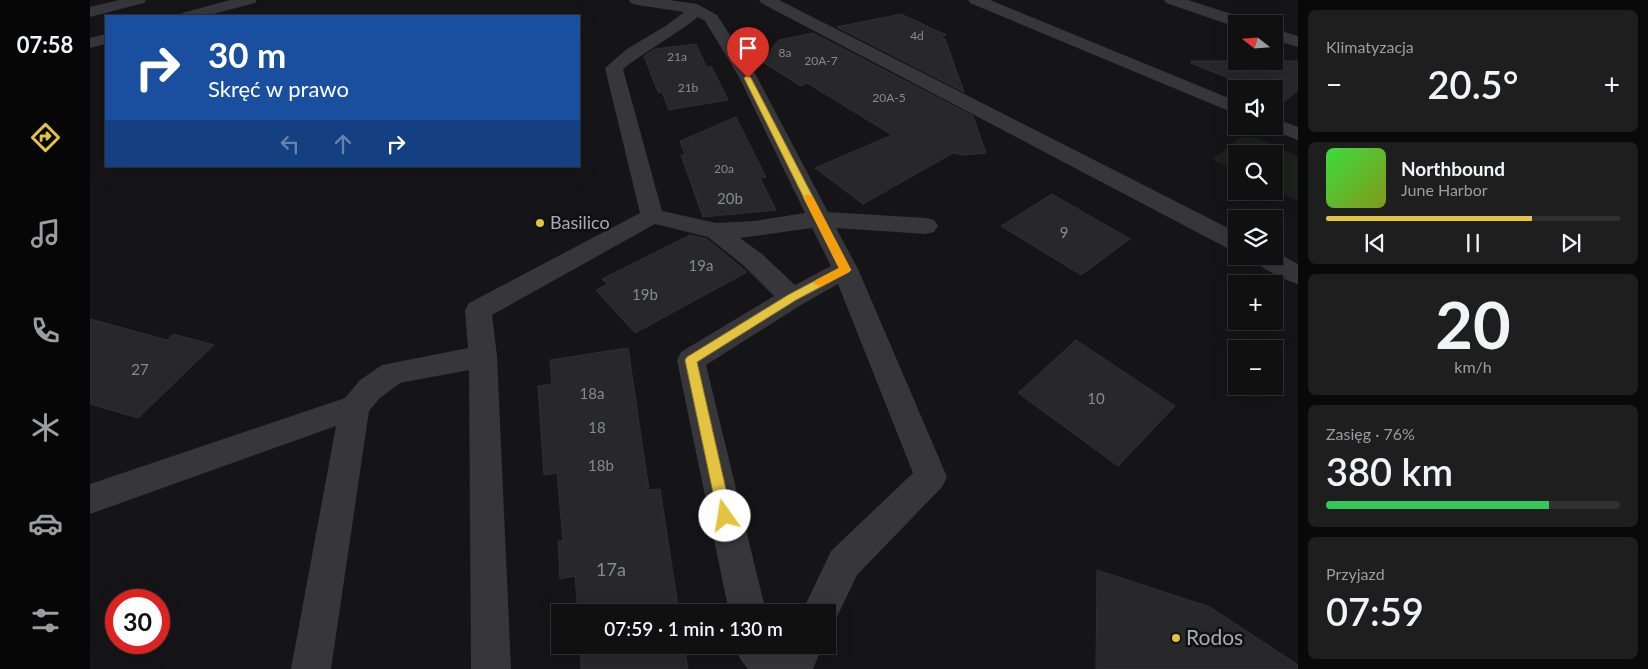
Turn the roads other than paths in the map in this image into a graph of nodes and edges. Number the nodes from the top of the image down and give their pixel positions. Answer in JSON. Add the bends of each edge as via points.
{"nodes":[{"id":1,"x":138,"y":0,"type":"edge"},
{"id":2,"x":248,"y":0,"type":"edge"},
{"id":3,"x":637,"y":0,"type":"edge"},
{"id":4,"x":768,"y":0,"type":"edge"},
{"id":5,"x":976,"y":0,"type":"edge"},
{"id":6,"x":1172,"y":0,"type":"edge"},
{"id":7,"x":697,"y":5,"type":"edge"},
{"id":8,"x":90,"y":12,"type":"edge"},
{"id":9,"x":192,"y":15,"type":"edge"},
{"id":10,"x":1228,"y":19,"type":"edge"},
{"id":11,"x":1283,"y":37,"type":"edge"},
{"id":12,"x":105,"y":38,"type":"edge"},
{"id":13,"x":1298,"y":42,"type":"edge"},
{"id":14,"x":90,"y":43,"type":"edge"},
{"id":15,"x":1228,"y":105,"type":"edge"},
{"id":16,"x":1283,"y":128,"type":"edge"},
{"id":17,"x":1298,"y":134,"type":"edge"},
{"id":18,"x":652,"y":216,"type":"junction"},
{"id":19,"x":819,"y":219,"type":"junction"},
{"id":20,"x":926,"y":226,"type":"dead end"},
{"id":21,"x":716,"y":231,"type":"junction"},
{"id":22,"x":1228,"y":238,"type":"edge"},
{"id":23,"x":1280,"y":265,"type":"edge"},
{"id":24,"x":845,"y":270,"type":"junction"},
{"id":25,"x":1298,"y":274,"type":"edge"},
{"id":26,"x":792,"y":298,"type":"junction"},
{"id":27,"x":483,"y":356,"type":"junction"},
{"id":28,"x":355,"y":407,"type":"junction"},
{"id":29,"x":90,"y":499,"type":"edge"},
{"id":30,"x":745,"y":604,"type":"edge"},
{"id":31,"x":824,"y":604,"type":"edge"},
{"id":32,"x":761,"y":654,"type":"edge"},
{"id":33,"x":800,"y":654,"type":"edge"},
{"id":34,"x":312,"y":669,"type":"edge"},
{"id":35,"x":491,"y":669,"type":"edge"},
{"id":36,"x":772,"y":669,"type":"edge"},
{"id":37,"x":792,"y":669,"type":"edge"}],
"edges":[{"from":1,"to":8,"type":"street"},
{"from":2,"to":9,"type":"street"},
{"from":3,"to":7,"type":"street"},
{"from":4,"to":22,"type":"street"},
{"from":5,"to":15,"type":"street"},
{"from":6,"to":10,"type":"street"},
{"from":7,"to":18,"type":"street","via":[[673,29],[614,68]]},
{"from":7,"to":19,"type":"street","via":[[712,18],[748,78]]},
{"from":11,"to":13,"type":"street"},
{"from":12,"to":14,"type":"street"},
{"from":16,"to":17,"type":"street"},
{"from":18,"to":21,"type":"street"},
{"from":18,"to":27,"type":"street","via":[[478,310]]},
{"from":19,"to":20,"type":"street"},
{"from":19,"to":21,"type":"street"},
{"from":19,"to":24,"type":"street"},
{"from":21,"to":26,"type":"street","via":[[753,260]]},
{"from":23,"to":25,"type":"street"},
{"from":24,"to":26,"type":"street"},
{"from":24,"to":31,"type":"street","via":[[931,477],[844,563]]},
{"from":26,"to":30,"type":"street","via":[[691,360]]},
{"from":27,"to":28,"type":"street","via":[[392,373],[370,389]]},
{"from":27,"to":35,"type":"street"},
{"from":28,"to":29,"type":"street"},
{"from":28,"to":34,"type":"street"},
{"from":32,"to":36,"type":"street"},
{"from":33,"to":37,"type":"street"}]}
